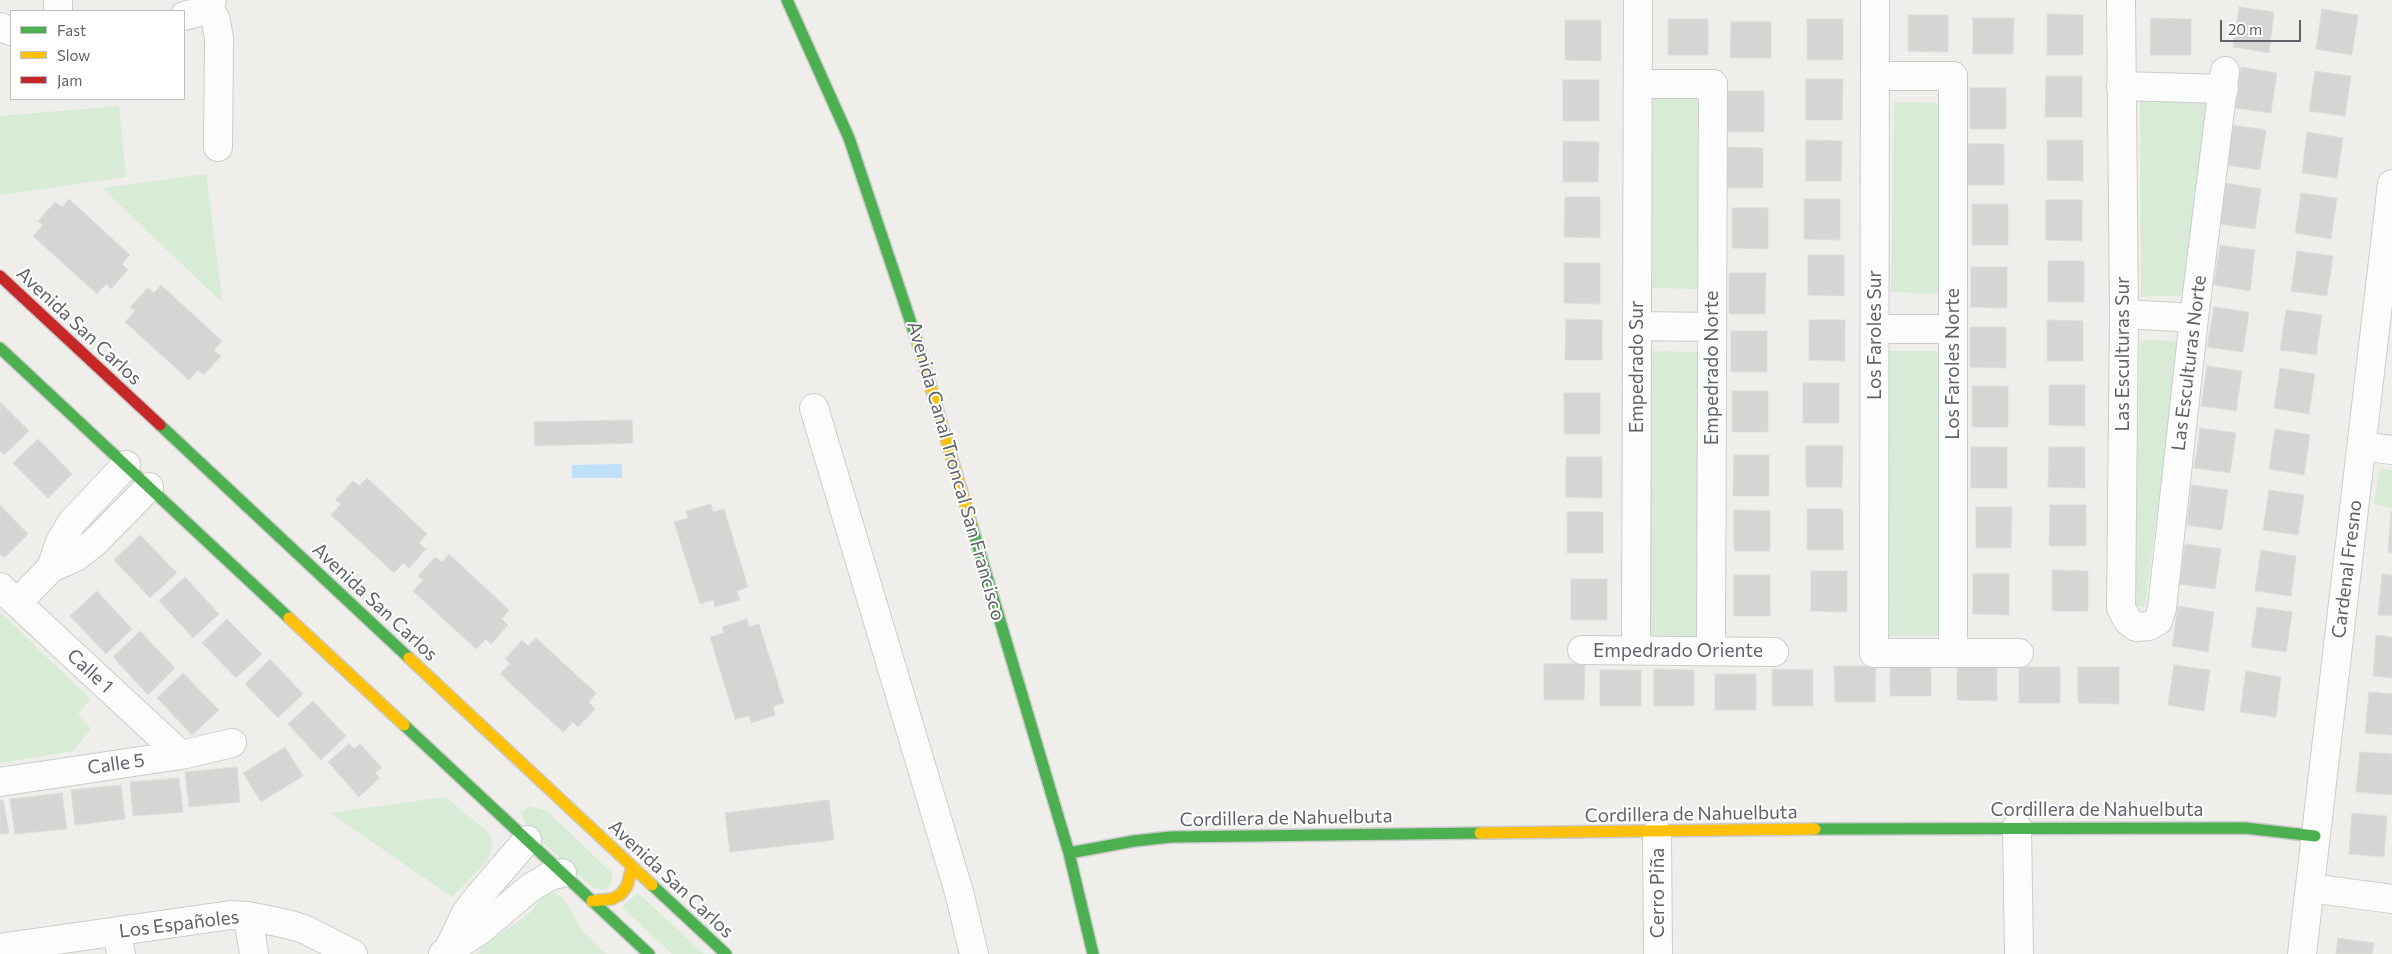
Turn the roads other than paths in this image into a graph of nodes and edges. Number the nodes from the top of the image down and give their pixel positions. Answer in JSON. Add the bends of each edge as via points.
{"nodes":[{"id":1,"x":787,"y":0,"type":"edge"},
{"id":2,"x":1638,"y":0,"type":"edge"},
{"id":3,"x":2121,"y":0,"type":"edge"},
{"id":4,"x":211,"y":3,"type":"edge"},
{"id":5,"x":1875,"y":9,"type":"edge"},
{"id":6,"x":185,"y":16,"type":"edge"},
{"id":7,"x":1874,"y":76,"type":"junction"},
{"id":8,"x":1638,"y":84,"type":"junction"},
{"id":9,"x":2121,"y":86,"type":"junction"},
{"id":10,"x":218,"y":147,"type":"dead end"},
{"id":11,"x":2392,"y":184,"type":"edge"},
{"id":12,"x":0,"y":276,"type":"edge"},
{"id":13,"x":2124,"y":314,"type":"junction"},
{"id":14,"x":2194,"y":318,"type":"junction"},
{"id":15,"x":1637,"y":326,"type":"junction"},
{"id":16,"x":1712,"y":327,"type":"junction"},
{"id":17,"x":1875,"y":329,"type":"junction"},
{"id":18,"x":1953,"y":330,"type":"junction"},
{"id":19,"x":0,"y":348,"type":"edge"},
{"id":20,"x":814,"y":408,"type":"dead end"},
{"id":21,"x":2362,"y":446,"type":"junction"},
{"id":22,"x":2392,"y":450,"type":"edge"},
{"id":23,"x":126,"y":465,"type":"junction"},
{"id":24,"x":149,"y":487,"type":"junction"},
{"id":25,"x":51,"y":568,"type":"junction"},
{"id":26,"x":8,"y":595,"type":"edge"},
{"id":27,"x":2128,"y":621,"type":"joint"},
{"id":28,"x":1582,"y":650,"type":"dead end"},
{"id":29,"x":1636,"y":651,"type":"junction"},
{"id":30,"x":1711,"y":651,"type":"junction"},
{"id":31,"x":1774,"y":652,"type":"dead end"},
{"id":32,"x":1953,"y":653,"type":"junction"},
{"id":33,"x":2019,"y":653,"type":"dead end"},
{"id":34,"x":232,"y":743,"type":"dead end"},
{"id":35,"x":181,"y":755,"type":"junction"},
{"id":36,"x":0,"y":782,"type":"edge"},
{"id":37,"x":2016,"y":827,"type":"junction"},
{"id":38,"x":1658,"y":832,"type":"junction"},
{"id":39,"x":2316,"y":836,"type":"junction"},
{"id":40,"x":527,"y":840,"type":"junction"},
{"id":41,"x":1069,"y":854,"type":"junction"},
{"id":42,"x":632,"y":867,"type":"junction"},
{"id":43,"x":562,"y":873,"type":"junction"},
{"id":44,"x":2310,"y":888,"type":"junction"},
{"id":45,"x":2392,"y":899,"type":"edge"},
{"id":46,"x":592,"y":901,"type":"junction"},
{"id":47,"x":248,"y":916,"type":"junction"},
{"id":48,"x":119,"y":942,"type":"edge"},
{"id":49,"x":0,"y":948,"type":"edge"},
{"id":50,"x":446,"y":952,"type":"edge"},
{"id":51,"x":254,"y":954,"type":"edge"},
{"id":52,"x":352,"y":954,"type":"edge"},
{"id":53,"x":649,"y":954,"type":"edge"},
{"id":54,"x":726,"y":954,"type":"edge"},
{"id":55,"x":974,"y":954,"type":"edge"},
{"id":56,"x":1093,"y":954,"type":"edge"},
{"id":57,"x":1658,"y":954,"type":"edge"},
{"id":58,"x":2019,"y":954,"type":"edge"},
{"id":59,"x":2302,"y":954,"type":"edge"}],
"edges":[{"from":1,"to":41,"type":"street","name":"Avenida Canal Troncal San Francisco","via":[[849,138],[908,306]]},
{"from":2,"to":8,"type":"street","name":"Empedrado Sur"},
{"from":3,"to":9,"type":"street","name":"Las Esculturas Sur"},
{"from":4,"to":6,"type":"street","via":[[196,15]]},
{"from":4,"to":10,"type":"street","via":[[219,39]]},
{"from":5,"to":7,"type":"street","name":"Los Faroles Sur"},
{"from":7,"to":17,"type":"street","name":"Los Faroles Sur"},
{"from":7,"to":18,"type":"street","name":"Los Faroles Norte","via":[[1954,76]]},
{"from":8,"to":15,"type":"street","name":"Empedrado Sur"},
{"from":8,"to":16,"type":"street","name":"Empedrado Norte","via":[[1713,84]]},
{"from":9,"to":13,"type":"street","name":"Las Esculturas Sur"},
{"from":9,"to":14,"type":"street","name":"Las Esculturas Norte","via":[[2224,80]]},
{"from":11,"to":21,"type":"street","name":"Cardenal Fresno"},
{"from":12,"to":42,"type":"street","name":"Avenida San Carlos"},
{"from":13,"to":14,"type":"street"},
{"from":13,"to":27,"type":"street","name":"Las Esculturas Sur","via":[[2121,608]]},
{"from":14,"to":27,"type":"street","name":"Las Esculturas Norte","via":[[2162,608],[2158,621],[2149,626],[2136,626]]},
{"from":15,"to":16,"type":"street"},
{"from":15,"to":29,"type":"street","name":"Empedrado Sur"},
{"from":16,"to":30,"type":"street","name":"Empedrado Norte"},
{"from":17,"to":18,"type":"street"},
{"from":17,"to":32,"type":"street","name":"Los Faroles Sur","via":[[1874,652]]},
{"from":18,"to":32,"type":"street","name":"Los Faroles Norte"},
{"from":19,"to":23,"type":"street"},
{"from":20,"to":55,"type":"street","via":[[959,892]]},
{"from":21,"to":22,"type":"street"},
{"from":21,"to":39,"type":"street","name":"Cardenal Fresno"},
{"from":23,"to":24,"type":"street"},
{"from":23,"to":25,"type":"street","via":[[72,522],[60,542]]},
{"from":24,"to":25,"type":"street","via":[[95,542],[76,557]]},
{"from":24,"to":40,"type":"street"},
{"from":25,"to":26,"type":"street"},
{"from":26,"to":35,"type":"street","name":"Calle 1"},
{"from":28,"to":29,"type":"street","name":"Empedrado Oriente"},
{"from":29,"to":30,"type":"street","name":"Empedrado Oriente"},
{"from":30,"to":31,"type":"street","name":"Empedrado Oriente"},
{"from":32,"to":33,"type":"street"},
{"from":34,"to":35,"type":"street","name":"Calle 5"},
{"from":35,"to":36,"type":"street","name":"Calle 5"},
{"from":37,"to":38,"type":"street","name":"Cordillera de Nahuelbuta"},
{"from":37,"to":39,"type":"street","name":"Cordillera de Nahuelbuta","via":[[2246,828]]},
{"from":37,"to":58,"type":"street"},
{"from":38,"to":41,"type":"street","name":"Cordillera de Nahuelbuta","via":[[1171,837]]},
{"from":38,"to":57,"type":"street","name":"Cerro Piña"},
{"from":39,"to":44,"type":"street","name":"Cardenal Fresno"},
{"from":40,"to":43,"type":"street"},
{"from":40,"to":50,"type":"street","via":[[475,902]]},
{"from":41,"to":56,"type":"street","name":"Avenida Canal Troncal San Francisco"},
{"from":42,"to":46,"type":"street","via":[[631,877],[621,894],[612,899]]},
{"from":42,"to":54,"type":"street","name":"Avenida San Carlos"},
{"from":43,"to":46,"type":"street"},
{"from":43,"to":50,"type":"street","via":[[530,888],[479,931]]},
{"from":44,"to":45,"type":"street"},
{"from":44,"to":59,"type":"street","name":"Cardenal Fresno"},
{"from":46,"to":53,"type":"street"},
{"from":47,"to":48,"type":"street","name":"Los Españoles","via":[[214,916]]},
{"from":47,"to":51,"type":"street"},
{"from":47,"to":52,"type":"street","name":"Los Españoles","via":[[304,929]]},
{"from":48,"to":49,"type":"street","name":"Los Españoles"}]}
